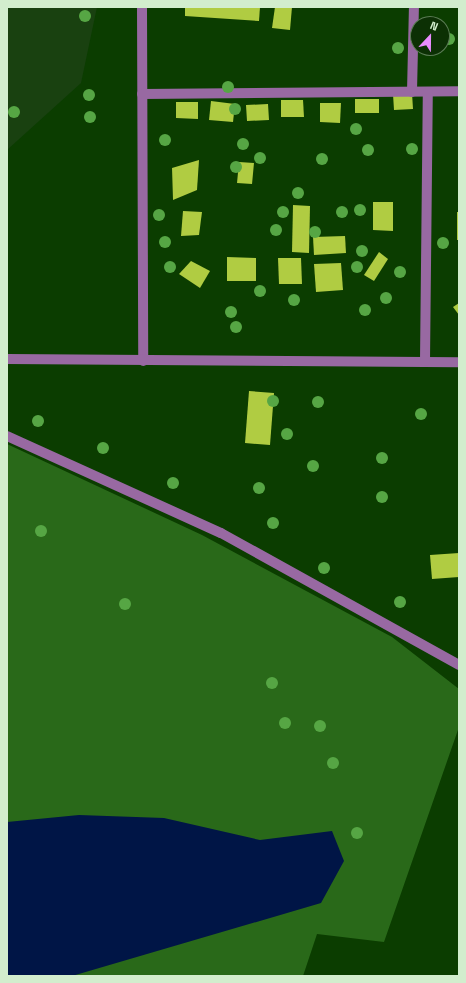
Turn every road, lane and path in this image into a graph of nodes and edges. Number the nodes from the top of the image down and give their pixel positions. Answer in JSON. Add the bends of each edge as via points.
{"nodes":[{"id":1,"x":142,"y":7,"type":"edge"},
{"id":2,"x":414,"y":7,"type":"edge"},
{"id":3,"x":459,"y":91,"type":"edge"},
{"id":4,"x":412,"y":92,"type":"junction"},
{"id":5,"x":428,"y":92,"type":"junction"},
{"id":6,"x":142,"y":94,"type":"junction"},
{"id":7,"x":7,"y":359,"type":"edge"},
{"id":8,"x":425,"y":361,"type":"junction"},
{"id":9,"x":143,"y":362,"type":"junction"},
{"id":10,"x":459,"y":362,"type":"edge"},
{"id":11,"x":7,"y":436,"type":"edge"},
{"id":12,"x":459,"y":665,"type":"edge"}],
"edges":[{"from":1,"to":6,"type":"street"},
{"from":2,"to":4,"type":"street"},
{"from":3,"to":5,"type":"street"},
{"from":4,"to":5,"type":"street"},
{"from":4,"to":6,"type":"street"},
{"from":5,"to":8,"type":"street"},
{"from":6,"to":9,"type":"street"},
{"from":7,"to":9,"type":"street"},
{"from":8,"to":9,"type":"street"},
{"from":8,"to":10,"type":"street"},
{"from":11,"to":12,"type":"street","via":[[221,532]]}]}
